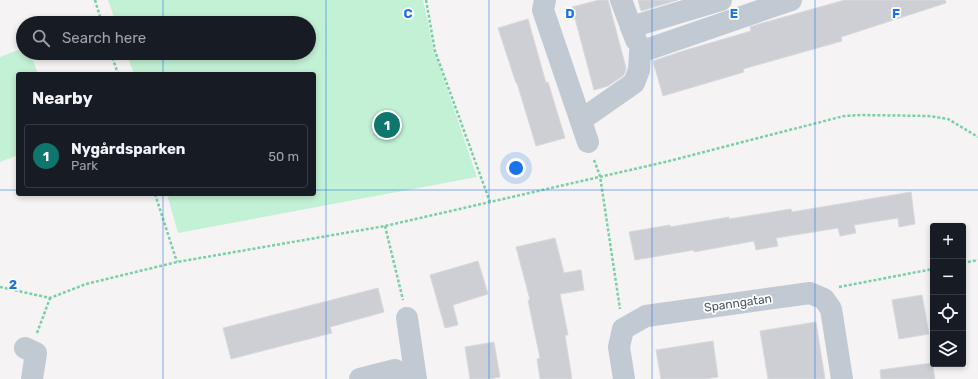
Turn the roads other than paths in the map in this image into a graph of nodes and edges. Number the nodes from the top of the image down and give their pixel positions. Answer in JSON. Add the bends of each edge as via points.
{"nodes":[{"id":1,"x":545,"y":0,"type":"edge"},
{"id":2,"x":621,"y":0,"type":"edge"},
{"id":3,"x":722,"y":0,"type":"edge"},
{"id":4,"x":791,"y":0,"type":"edge"},
{"id":5,"x":631,"y":27,"type":"junction"},
{"id":6,"x":640,"y":52,"type":"junction"},
{"id":7,"x":580,"y":120,"type":"junction"},
{"id":8,"x":588,"y":142,"type":"dead end"},
{"id":9,"x":407,"y":318,"type":"road end"},
{"id":10,"x":30,"y":350,"type":"road end"},
{"id":11,"x":32,"y":379,"type":"edge"},
{"id":12,"x":360,"y":379,"type":"edge"},
{"id":13,"x":412,"y":379,"type":"edge"},
{"id":14,"x":416,"y":379,"type":"edge"},
{"id":15,"x":624,"y":379,"type":"edge"},
{"id":16,"x":842,"y":379,"type":"edge"}],
"edges":[{"from":1,"to":7,"type":"street","via":[[543,10]]},
{"from":2,"to":5,"type":"street"},
{"from":3,"to":5,"type":"street"},
{"from":4,"to":6,"type":"street"},
{"from":5,"to":6,"type":"street"},
{"from":6,"to":7,"type":"street","via":[[640,70],[634,83]]},
{"from":7,"to":8,"type":"street"},
{"from":9,"to":14,"type":"street"},
{"from":10,"to":11,"type":"street"},
{"from":12,"to":13,"type":"street","via":[[395,370]]},
{"from":15,"to":16,"type":"street","name":"Spanngatan","via":[[619,347],[623,329],[646,316],[810,292],[824,299],[830,310]]}]}
